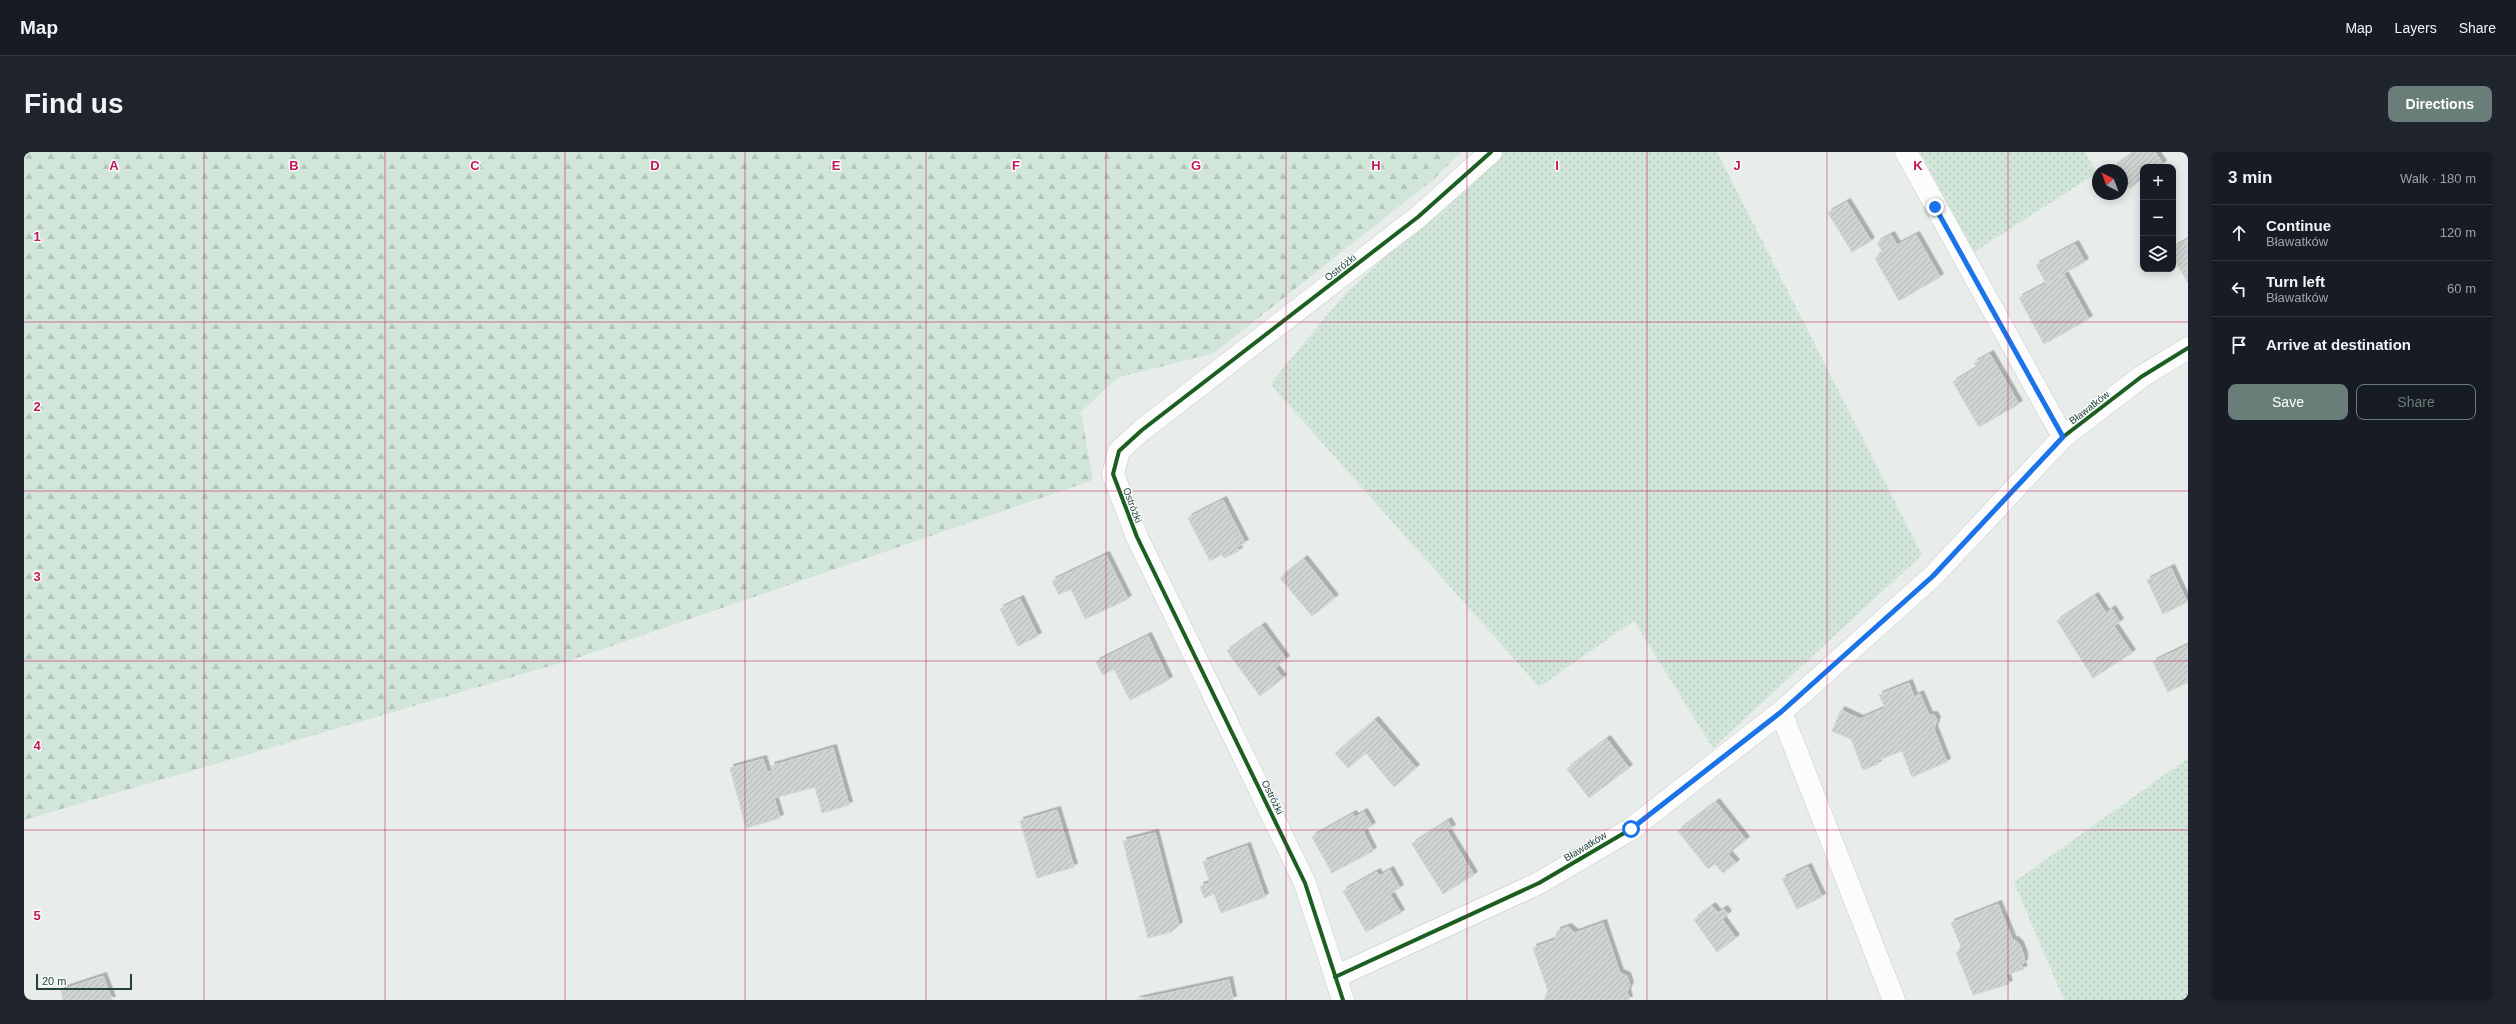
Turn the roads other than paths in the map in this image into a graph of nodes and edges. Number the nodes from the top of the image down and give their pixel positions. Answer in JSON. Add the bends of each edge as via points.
{"nodes":[{"id":1,"x":1491,"y":152,"type":"edge"},
{"id":2,"x":1906,"y":152,"type":"edge"},
{"id":3,"x":2188,"y":348,"type":"edge"},
{"id":4,"x":2063,"y":437,"type":"junction"},
{"id":5,"x":1781,"y":712,"type":"junction"},
{"id":6,"x":1335,"y":977,"type":"junction"},
{"id":7,"x":1343,"y":1000,"type":"edge"},
{"id":8,"x":1894,"y":1000,"type":"edge"}],
"edges":[{"from":1,"to":6,"type":"street","name":"Ostróżki","via":[[1418,217],[1142,430],[1119,451],[1113,474],[1138,537],[1306,883]]},
{"from":2,"to":4,"type":"street","name":"Bławatków"},
{"from":3,"to":4,"type":"street","name":"Bławatków","via":[[2141,377]]},
{"from":4,"to":5,"type":"street","name":"Bławatków","via":[[1933,576]]},
{"from":5,"to":6,"type":"street","name":"Bławatków","via":[[1631,829],[1539,883]]},
{"from":5,"to":8,"type":"street"},
{"from":6,"to":7,"type":"street","name":"Ostróżki"}]}
